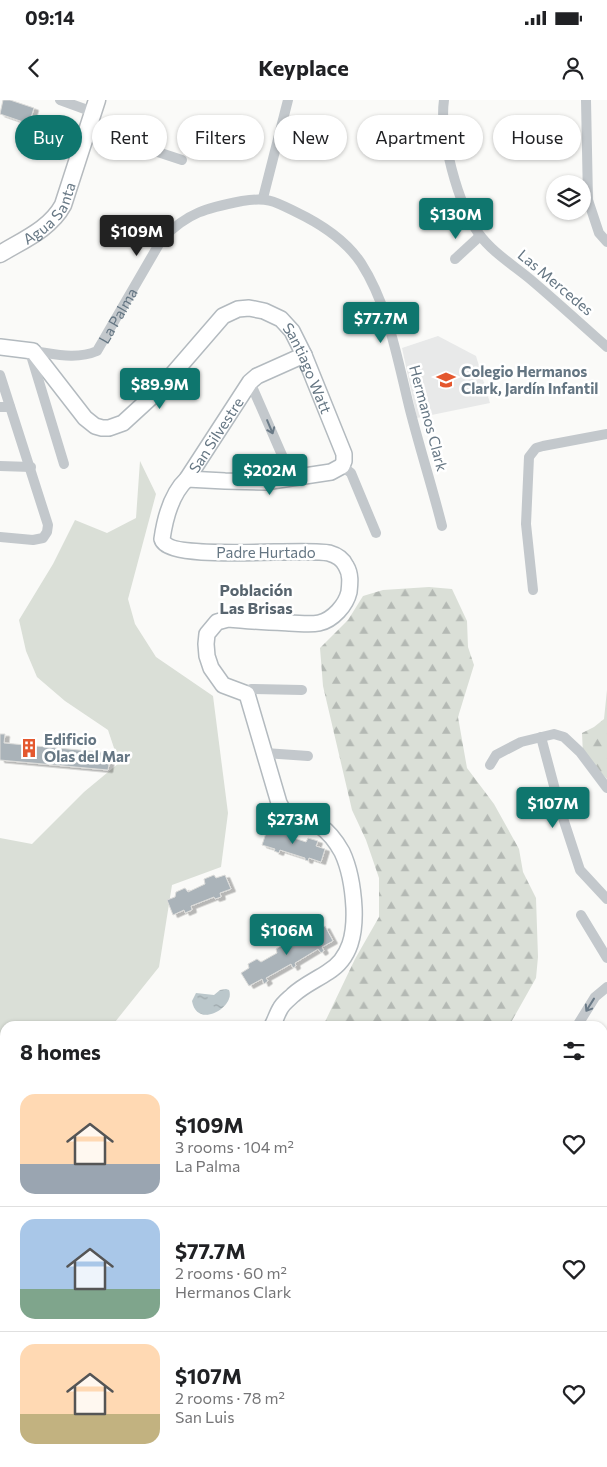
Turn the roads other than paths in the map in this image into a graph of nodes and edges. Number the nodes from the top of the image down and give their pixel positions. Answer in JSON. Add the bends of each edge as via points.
{"nodes":[{"id":1,"x":60,"y":100,"type":"edge"},
{"id":2,"x":288,"y":100,"type":"edge"},
{"id":3,"x":444,"y":100,"type":"edge"},
{"id":4,"x":586,"y":100,"type":"edge"},
{"id":5,"x":95,"y":106,"type":"edge"},
{"id":6,"x":88,"y":130,"type":"junction"},
{"id":7,"x":177,"y":158,"type":"edge"},
{"id":8,"x":263,"y":198,"type":"junction"},
{"id":9,"x":480,"y":236,"type":"junction"},
{"id":10,"x":607,"y":242,"type":"edge"},
{"id":11,"x":0,"y":254,"type":"edge"},
{"id":12,"x":455,"y":259,"type":"dead end"},
{"id":13,"x":0,"y":347,"type":"edge"},
{"id":14,"x":607,"y":347,"type":"edge"},
{"id":15,"x":32,"y":351,"type":"junction"},
{"id":16,"x":304,"y":355,"type":"junction"},
{"id":17,"x":0,"y":375,"type":"edge"},
{"id":18,"x":250,"y":382,"type":"junction"},
{"id":19,"x":5,"y":407,"type":"edge"},
{"id":20,"x":607,"y":434,"type":"edge"},
{"id":21,"x":64,"y":464,"type":"dead end"},
{"id":22,"x":0,"y":466,"type":"edge"},
{"id":23,"x":342,"y":466,"type":"junction"},
{"id":24,"x":30,"y":467,"type":"junction"},
{"id":25,"x":292,"y":478,"type":"junction"},
{"id":26,"x":187,"y":479,"type":"junction"},
{"id":27,"x":442,"y":526,"type":"dead end"},
{"id":28,"x":376,"y":533,"type":"dead end"},
{"id":29,"x":0,"y":537,"type":"edge"},
{"id":30,"x":163,"y":542,"type":"joint"},
{"id":31,"x":533,"y":590,"type":"dead end"},
{"id":32,"x":302,"y":690,"type":"dead end"},
{"id":33,"x":246,"y":694,"type":"junction"},
{"id":34,"x":541,"y":737,"type":"junction"},
{"id":35,"x":265,"y":753,"type":"junction"},
{"id":36,"x":308,"y":756,"type":"dead end"},
{"id":37,"x":490,"y":765,"type":"dead end"},
{"id":38,"x":607,"y":788,"type":"edge"},
{"id":39,"x":607,"y":899,"type":"edge"},
{"id":40,"x":581,"y":915,"type":"dead end"},
{"id":41,"x":607,"y":958,"type":"edge"},
{"id":42,"x":607,"y":987,"type":"edge"},
{"id":43,"x":274,"y":1021,"type":"edge"},
{"id":44,"x":580,"y":1021,"type":"edge"}],
"edges":[{"from":1,"to":5,"type":"street"},
{"from":2,"to":8,"type":"street"},
{"from":3,"to":9,"type":"street","name":"Las Mercedes","via":[[444,134],[452,165],[467,213]]},
{"from":4,"to":10,"type":"street","via":[[588,200],[599,234]]},
{"from":5,"to":6,"type":"main road","name":"Agua Santa"},
{"from":6,"to":7,"type":"street"},
{"from":6,"to":11,"type":"main road","name":"Agua Santa","via":[[56,217]]},
{"from":8,"to":15,"type":"street","name":"La Palma","via":[[201,210],[175,225],[162,239],[97,351],[75,357]]},
{"from":8,"to":27,"type":"street","name":"Hermanos Clark","via":[[336,235],[364,268],[390,330]]},
{"from":9,"to":12,"type":"street"},
{"from":9,"to":14,"type":"street","name":"Las Mercedes"},
{"from":13,"to":15,"type":"street","name":"La Palma"},
{"from":15,"to":16,"type":"street","name":"Santiago Watt","via":[[85,418],[102,428],[123,423],[141,408],[211,328],[223,316],[238,309],[264,311],[281,319],[292,331]]},
{"from":15,"to":21,"type":"street"},
{"from":16,"to":18,"type":"street","name":"San Silvestre"},
{"from":16,"to":23,"type":"street","name":"Santiago Watt","via":[[344,454]]},
{"from":17,"to":19,"type":"street"},
{"from":18,"to":25,"type":"street","one_way":true},
{"from":18,"to":26,"type":"street","name":"San Silvestre"},
{"from":19,"to":24,"type":"street"},
{"from":20,"to":31,"type":"street","via":[[543,446],[529,457],[526,524]]},
{"from":22,"to":24,"type":"street"},
{"from":23,"to":25,"type":"street","via":[[331,472]]},
{"from":23,"to":28,"type":"street","name":"Santiago Watt","via":[[351,473]]},
{"from":24,"to":29,"type":"street","via":[[48,525],[47,532],[43,538],[33,540]]},
{"from":25,"to":26,"type":"street","via":[[246,482]]},
{"from":26,"to":30,"type":"street","name":"San Silvestre","via":[[177,491],[167,517]]},
{"from":30,"to":33,"type":"street","name":"Padre Hurtado","via":[[177,548],[209,551],[328,552],[338,556],[347,566],[351,580],[348,599],[336,614],[321,623],[228,619],[212,627],[206,644],[211,668],[223,685]]},
{"from":32,"to":33,"type":"street","via":[[251,689]]},
{"from":33,"to":35,"type":"street"},
{"from":34,"to":37,"type":"street","via":[[521,742],[496,755]]},
{"from":34,"to":38,"type":"street","via":[[554,734],[564,737],[580,752]]},
{"from":34,"to":39,"type":"street","via":[[580,870]]},
{"from":35,"to":36,"type":"street"},
{"from":35,"to":43,"type":"street","via":[[282,810],[320,826],[342,853],[349,873],[354,915],[351,944],[343,958],[280,1007]]},
{"from":40,"to":41,"type":"street"},
{"from":42,"to":44,"type":"street","one_way":true,"via":[[595,997]]}]}
